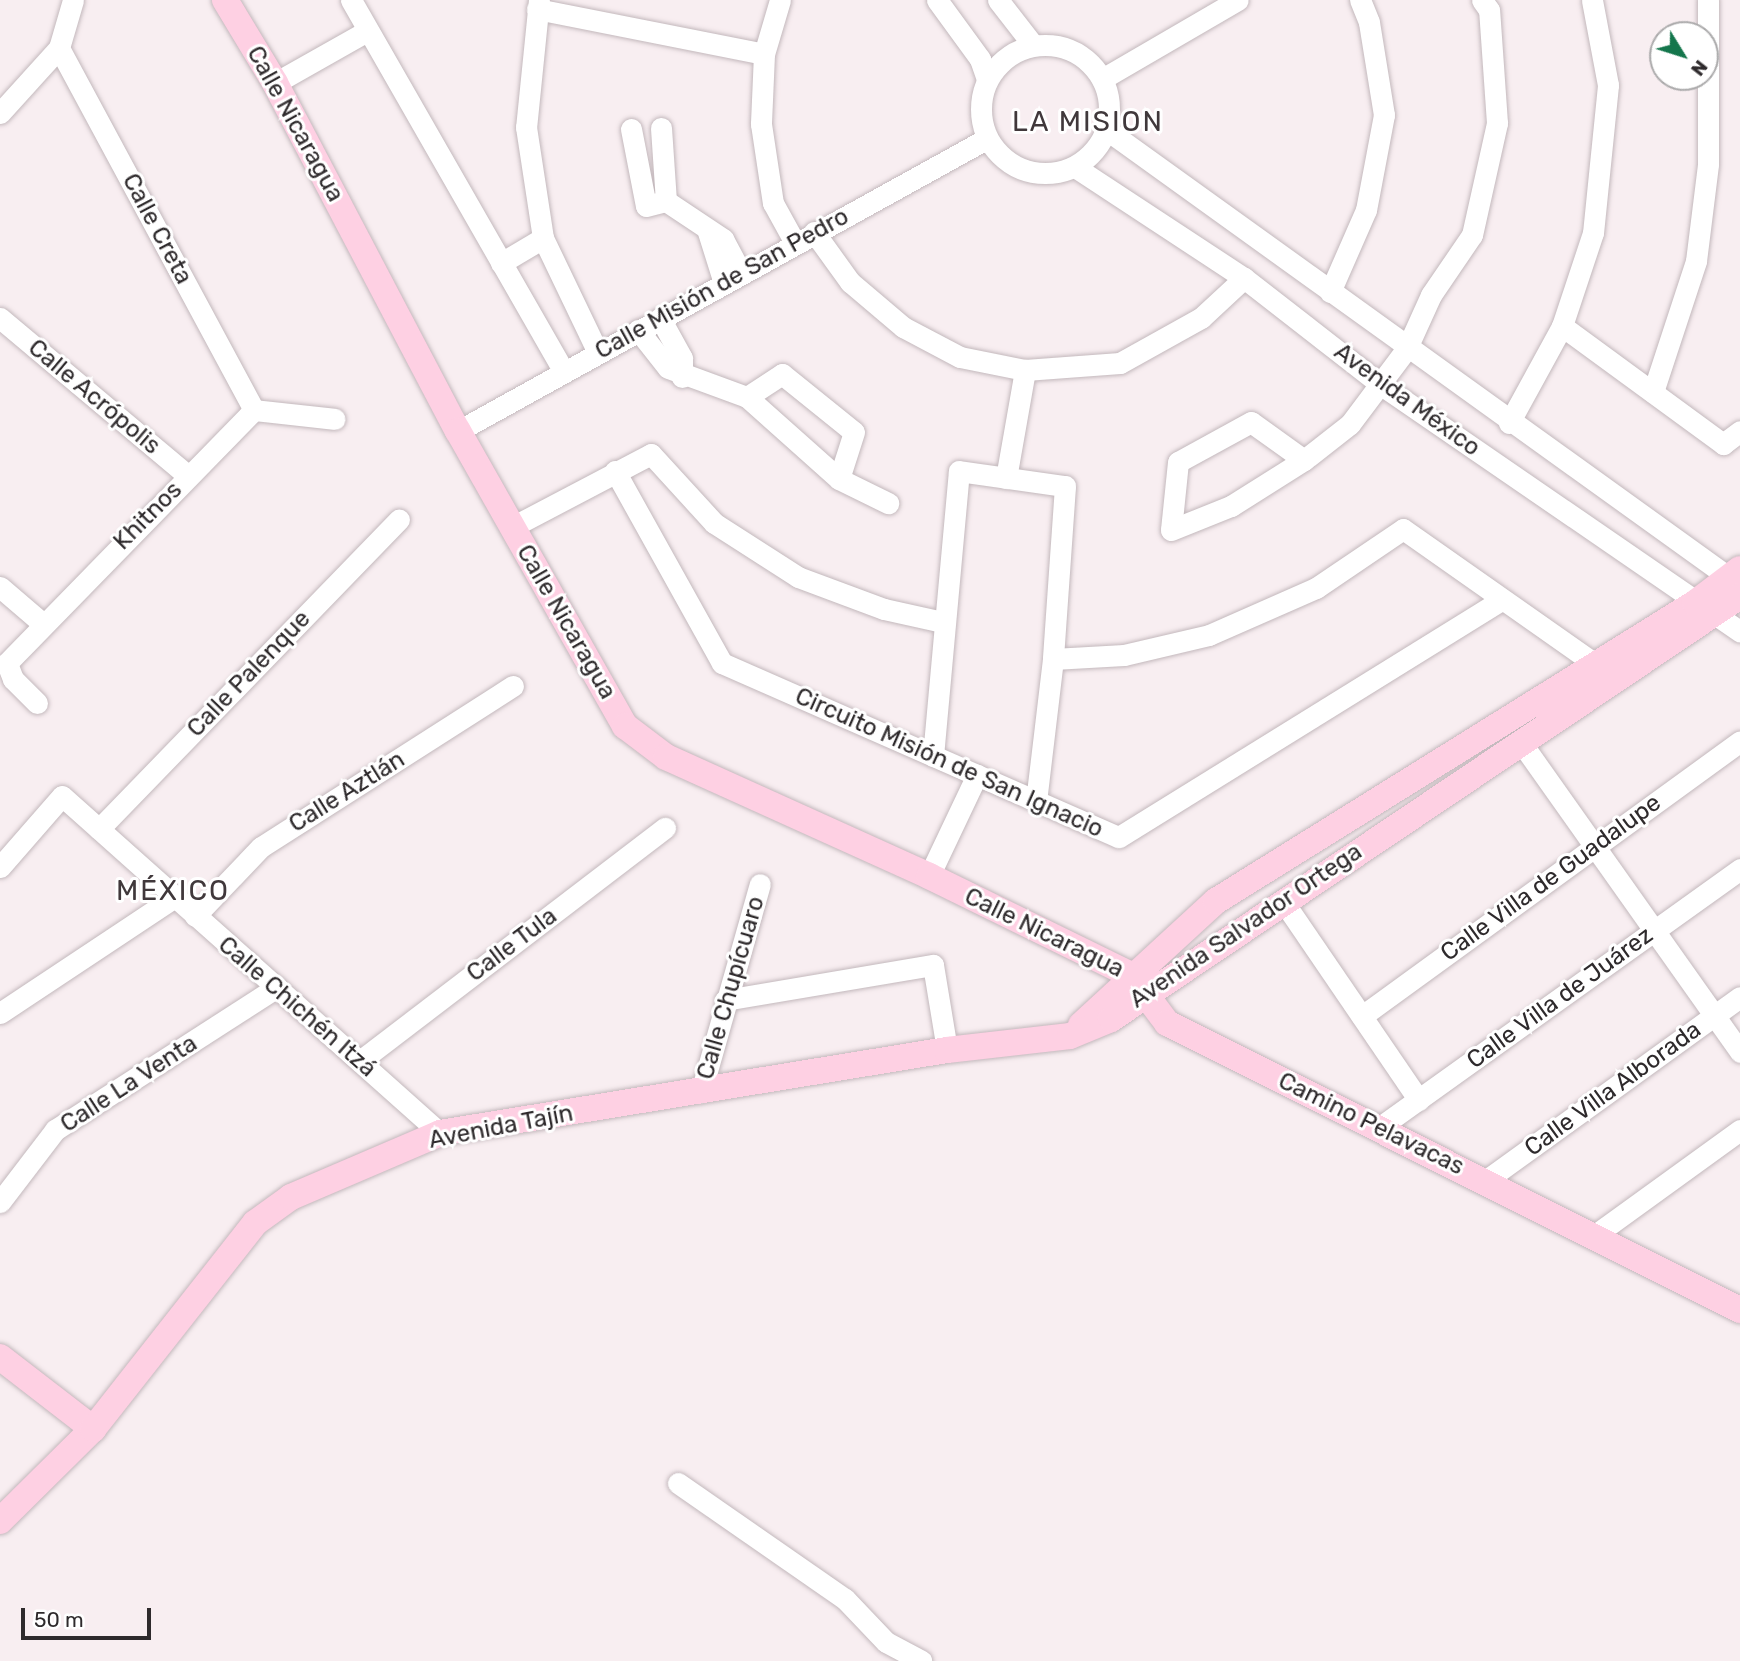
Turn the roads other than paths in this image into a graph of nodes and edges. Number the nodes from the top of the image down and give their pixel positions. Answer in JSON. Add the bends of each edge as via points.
{"nodes":[{"id":1,"x":73,"y":0,"type":"edge"},
{"id":2,"x":225,"y":0,"type":"edge"},
{"id":3,"x":239,"y":0,"type":"edge"},
{"id":4,"x":351,"y":0,"type":"edge"},
{"id":5,"x":780,"y":0,"type":"edge"},
{"id":6,"x":937,"y":0,"type":"edge"},
{"id":7,"x":998,"y":0,"type":"edge"},
{"id":8,"x":1238,"y":0,"type":"edge"},
{"id":9,"x":1360,"y":0,"type":"edge"},
{"id":10,"x":1482,"y":0,"type":"edge"},
{"id":11,"x":1592,"y":0,"type":"edge"},
{"id":12,"x":1708,"y":0,"type":"edge"},
{"id":13,"x":538,"y":5,"type":"edge"},
{"id":14,"x":367,"y":31,"type":"junction"},
{"id":15,"x":1033,"y":45,"type":"junction"},
{"id":16,"x":59,"y":48,"type":"junction"},
{"id":17,"x":764,"y":54,"type":"junction"},
{"id":18,"x":987,"y":79,"type":"junction"},
{"id":19,"x":1102,"y":79,"type":"junction"},
{"id":20,"x":279,"y":80,"type":"junction"},
{"id":21,"x":0,"y":113,"type":"edge"},
{"id":22,"x":1107,"y":130,"type":"junction"},
{"id":23,"x":986,"y":139,"type":"junction"},
{"id":24,"x":1075,"y":167,"type":"junction"},
{"id":25,"x":666,"y":201,"type":"junction"},
{"id":26,"x":814,"y":232,"type":"junction"},
{"id":27,"x":543,"y":239,"type":"junction"},
{"id":28,"x":795,"y":243,"type":"junction"},
{"id":29,"x":501,"y":263,"type":"junction"},
{"id":30,"x":733,"y":278,"type":"junction"},
{"id":31,"x":1244,"y":278,"type":"junction"},
{"id":32,"x":1330,"y":292,"type":"junction"},
{"id":33,"x":0,"y":318,"type":"edge"},
{"id":34,"x":660,"y":318,"type":"junction"},
{"id":35,"x":1562,"y":326,"type":"junction"},
{"id":36,"x":638,"y":330,"type":"junction"},
{"id":37,"x":1407,"y":348,"type":"junction"},
{"id":38,"x":598,"y":353,"type":"junction"},
{"id":39,"x":1025,"y":370,"type":"junction"},
{"id":40,"x":564,"y":372,"type":"junction"},
{"id":41,"x":682,"y":377,"type":"junction"},
{"id":42,"x":1380,"y":384,"type":"junction"},
{"id":43,"x":1653,"y":392,"type":"junction"},
{"id":44,"x":747,"y":397,"type":"junction"},
{"id":45,"x":254,"y":410,"type":"junction"},
{"id":46,"x":335,"y":419,"type":"dead end"},
{"id":47,"x":1509,"y":423,"type":"junction"},
{"id":48,"x":464,"y":428,"type":"junction"},
{"id":49,"x":1740,"y":431,"type":"edge"},
{"id":50,"x":1304,"y":460,"type":"junction"},
{"id":51,"x":615,"y":471,"type":"junction"},
{"id":52,"x":188,"y":476,"type":"junction"},
{"id":53,"x":1006,"y":478,"type":"junction"},
{"id":54,"x":839,"y":479,"type":"junction"},
{"id":55,"x":888,"y":503,"type":"dead end"},
{"id":56,"x":400,"y":519,"type":"dead end"},
{"id":57,"x":519,"y":524,"type":"junction"},
{"id":58,"x":1737,"y":582,"type":"edge"},
{"id":59,"x":0,"y":587,"type":"edge"},
{"id":60,"x":1501,"y":600,"type":"junction"},
{"id":61,"x":1705,"y":608,"type":"junction"},
{"id":62,"x":943,"y":622,"type":"junction"},
{"id":63,"x":41,"y":623,"type":"junction"},
{"id":64,"x":1740,"y":631,"type":"edge"},
{"id":65,"x":1053,"y":659,"type":"junction"},
{"id":66,"x":1595,"y":664,"type":"junction"},
{"id":67,"x":513,"y":686,"type":"dead end"},
{"id":68,"x":37,"y":703,"type":"dead end"},
{"id":69,"x":1520,"y":741,"type":"junction"},
{"id":70,"x":1740,"y":741,"type":"edge"},
{"id":71,"x":933,"y":756,"type":"junction"},
{"id":72,"x":977,"y":775,"type":"junction"},
{"id":73,"x":1036,"y":801,"type":"junction"},
{"id":74,"x":665,"y":828,"type":"dead end"},
{"id":75,"x":99,"y":829,"type":"junction"},
{"id":76,"x":1594,"y":846,"type":"junction"},
{"id":77,"x":0,"y":867,"type":"edge"},
{"id":78,"x":1740,"y":869,"type":"edge"},
{"id":79,"x":931,"y":872,"type":"junction"},
{"id":80,"x":760,"y":884,"type":"dead end"},
{"id":81,"x":173,"y":898,"type":"junction"},
{"id":82,"x":1283,"y":901,"type":"junction"},
{"id":83,"x":195,"y":916,"type":"junction"},
{"id":84,"x":1654,"y":931,"type":"junction"},
{"id":85,"x":1147,"y":985,"type":"junction"},
{"id":86,"x":277,"y":987,"type":"junction"},
{"id":87,"x":1740,"y":997,"type":"edge"},
{"id":88,"x":725,"y":1000,"type":"junction"},
{"id":89,"x":0,"y":1013,"type":"edge"},
{"id":90,"x":1362,"y":1016,"type":"junction"},
{"id":91,"x":1713,"y":1016,"type":"junction"},
{"id":92,"x":1070,"y":1036,"type":"joint"},
{"id":93,"x":947,"y":1050,"type":"junction"},
{"id":94,"x":1740,"y":1052,"type":"edge"},
{"id":95,"x":360,"y":1061,"type":"junction"},
{"id":96,"x":702,"y":1092,"type":"junction"},
{"id":97,"x":1419,"y":1100,"type":"junction"},
{"id":98,"x":1380,"y":1128,"type":"junction"},
{"id":99,"x":1740,"y":1130,"type":"edge"},
{"id":100,"x":440,"y":1133,"type":"junction"},
{"id":101,"x":1485,"y":1181,"type":"junction"},
{"id":102,"x":0,"y":1202,"type":"edge"},
{"id":103,"x":1595,"y":1235,"type":"junction"},
{"id":104,"x":1740,"y":1310,"type":"edge"},
{"id":105,"x":0,"y":1357,"type":"edge"},
{"id":106,"x":93,"y":1429,"type":"junction"},
{"id":107,"x":678,"y":1483,"type":"dead end"},
{"id":108,"x":0,"y":1521,"type":"edge"},
{"id":109,"x":922,"y":1661,"type":"edge"}],
"edges":[{"from":1,"to":16,"type":"street"},
{"from":2,"to":20,"type":"main road","name":"Calle Nicaragua"},
{"from":3,"to":20,"type":"main road","name":"Calle Nicaragua"},
{"from":4,"to":14,"type":"street"},
{"from":5,"to":17,"type":"street"},
{"from":6,"to":18,"type":"street","via":[[980,60]]},
{"from":7,"to":15,"type":"street"},
{"from":8,"to":19,"type":"street"},
{"from":9,"to":32,"type":"street","via":[[1369,22],[1384,115],[1366,210]]},
{"from":10,"to":37,"type":"street","via":[[1489,10],[1497,123],[1472,235],[1431,295]]},
{"from":11,"to":35,"type":"street","via":[[1608,85],[1593,233]]},
{"from":12,"to":43,"type":"street","via":[[1708,164],[1696,261]]},
{"from":13,"to":17,"type":"street"},
{"from":13,"to":27,"type":"street","via":[[526,127]]},
{"from":14,"to":20,"type":"street"},
{"from":14,"to":29,"type":"street"},
{"from":15,"to":18,"type":"street","via":[[1006,57]]},
{"from":15,"to":19,"type":"street","via":[[1059,46],[1082,55]]},
{"from":16,"to":21,"type":"street"},
{"from":16,"to":45,"type":"street","name":"Calle Creta"},
{"from":17,"to":28,"type":"street","via":[[761,124],[773,202]]},
{"from":18,"to":23,"type":"street","via":[[980,112]]},
{"from":19,"to":22,"type":"street","via":[[1110,105]]},
{"from":20,"to":48,"type":"main road","name":"Calle Nicaragua"},
{"from":22,"to":24,"type":"street","via":[[1095,151]]},
{"from":22,"to":32,"type":"street","name":"Avenida México"},
{"from":23,"to":24,"type":"street","via":[[1002,159],[1037,174]]},
{"from":23,"to":26,"type":"street","name":"Calle Misión de San Pedro"},
{"from":24,"to":31,"type":"street","name":"Avenida México"},
{"from":25,"to":25,"type":"street","via":[[646,206],[632,134],[661,132]]},
{"from":25,"to":30,"type":"street","via":[[723,239]]},
{"from":26,"to":28,"type":"street","name":"Calle Misión de San Pedro"},
{"from":26,"to":39,"type":"street","via":[[850,282],[903,327],[960,357]]},
{"from":27,"to":29,"type":"street"},
{"from":27,"to":38,"type":"street"},
{"from":28,"to":30,"type":"street","name":"Calle Misión de San Pedro"},
{"from":29,"to":40,"type":"street"},
{"from":30,"to":34,"type":"street","name":"Calle Misión de San Pedro"},
{"from":31,"to":39,"type":"street","via":[[1201,318],[1120,363]]},
{"from":31,"to":42,"type":"street","name":"Avenida México"},
{"from":32,"to":37,"type":"street","name":"Avenida México"},
{"from":33,"to":52,"type":"street","name":"Calle Acrópolis"},
{"from":34,"to":36,"type":"street","name":"Calle Misión de San Pedro"},
{"from":34,"to":41,"type":"street","via":[[682,358]]},
{"from":35,"to":43,"type":"street"},
{"from":35,"to":47,"type":"street"},
{"from":36,"to":38,"type":"street","name":"Calle Misión de San Pedro"},
{"from":36,"to":41,"type":"street","via":[[668,368]]},
{"from":37,"to":42,"type":"street"},
{"from":37,"to":47,"type":"street","name":"Avenida México"},
{"from":38,"to":40,"type":"street","name":"Calle Misión de San Pedro"},
{"from":39,"to":53,"type":"street"},
{"from":40,"to":48,"type":"street","name":"Calle Misión de San Pedro"},
{"from":41,"to":44,"type":"street"},
{"from":42,"to":50,"type":"street","via":[[1350,424]]},
{"from":42,"to":61,"type":"street","name":"Avenida México"},
{"from":43,"to":49,"type":"street","via":[[1723,444]]},
{"from":44,"to":54,"type":"street"},
{"from":44,"to":54,"type":"street","via":[[782,374],[854,432]]},
{"from":45,"to":46,"type":"street"},
{"from":45,"to":52,"type":"street","name":"Khitnos"},
{"from":47,"to":58,"type":"street","name":"Avenida México"},
{"from":48,"to":57,"type":"main road","name":"Calle Nicaragua"},
{"from":50,"to":50,"type":"street","via":[[1231,506],[1171,530],[1178,462],[1251,422]]},
{"from":51,"to":57,"type":"street"},
{"from":51,"to":62,"type":"street","via":[[651,454],[714,523],[798,578],[884,609]]},
{"from":51,"to":71,"type":"street","name":"Circuito Misión de San Ignacio","via":[[722,663]]},
{"from":52,"to":63,"type":"street","name":"Khitnos"},
{"from":53,"to":62,"type":"street","via":[[960,471]]},
{"from":53,"to":65,"type":"street","via":[[1065,486]]},
{"from":54,"to":55,"type":"street"},
{"from":56,"to":75,"type":"street","name":"Calle Palenque"},
{"from":57,"to":79,"type":"main road","name":"Calle Nicaragua","via":[[625,726],[666,757]]},
{"from":58,"to":61,"type":"main road","name":"Avenida Salvador Ortega"},
{"from":59,"to":63,"type":"street"},
{"from":60,"to":65,"type":"street","via":[[1403,529],[1316,588],[1209,635],[1124,655]]},
{"from":60,"to":66,"type":"street"},
{"from":60,"to":73,"type":"street","name":"Circuito Misión de San Ignacio","via":[[1119,837]]},
{"from":61,"to":64,"type":"street","name":"Avenida México"},
{"from":61,"to":66,"type":"main road","name":"Avenida Salvador Ortega"},
{"from":61,"to":69,"type":"main road","name":"Avenida Salvador Ortega"},
{"from":62,"to":71,"type":"street"},
{"from":63,"to":68,"type":"street","name":"Khitnos","via":[[7,663],[13,679]]},
{"from":65,"to":73,"type":"street"},
{"from":66,"to":85,"type":"main road","name":"Avenida Salvador Ortega","via":[[1216,901]]},
{"from":67,"to":83,"type":"street","name":"Calle Aztlán","via":[[261,847]]},
{"from":69,"to":76,"type":"street"},
{"from":69,"to":82,"type":"main road","name":"Avenida Salvador Ortega"},
{"from":70,"to":76,"type":"street","name":"Calle Villa de Guadalupe"},
{"from":71,"to":72,"type":"street","name":"Circuito Misión de San Ignacio"},
{"from":72,"to":73,"type":"street","name":"Circuito Misión de San Ignacio"},
{"from":72,"to":79,"type":"street"},
{"from":74,"to":95,"type":"street","name":"Calle Tula"},
{"from":75,"to":77,"type":"street","name":"Calle Chichén Itzá","via":[[62,796]]},
{"from":75,"to":81,"type":"street","name":"Calle Chichén Itzá"},
{"from":76,"to":84,"type":"street"},
{"from":76,"to":90,"type":"street","name":"Calle Villa de Guadalupe"},
{"from":78,"to":84,"type":"street","name":"Calle Villa de Juárez"},
{"from":79,"to":85,"type":"main road","name":"Calle Nicaragua"},
{"from":80,"to":88,"type":"street","name":"Calle Chupícuaro"},
{"from":81,"to":83,"type":"street","name":"Calle Chichén Itzá"},
{"from":81,"to":89,"type":"street"},
{"from":82,"to":85,"type":"main road","name":"Avenida Salvador Ortega"},
{"from":82,"to":90,"type":"street"},
{"from":83,"to":86,"type":"street","name":"Calle Chichén Itzá"},
{"from":84,"to":91,"type":"street"},
{"from":84,"to":97,"type":"street","name":"Calle Villa de Juárez"},
{"from":85,"to":92,"type":"main road","name":"Avenida Salvador Ortega","via":[[1111,1018]]},
{"from":85,"to":98,"type":"main road","name":"Camino Pelavacas","via":[[1167,1023]]},
{"from":86,"to":95,"type":"street","name":"Calle Chichén Itzá"},
{"from":86,"to":102,"type":"street","name":"Calle La Venta","via":[[55,1130]]},
{"from":87,"to":91,"type":"street","name":"Calle Villa Alborada"},
{"from":88,"to":93,"type":"street","via":[[933,965]]},
{"from":88,"to":96,"type":"street","name":"Calle Chupícuaro"},
{"from":90,"to":97,"type":"street"},
{"from":91,"to":94,"type":"street"},
{"from":91,"to":101,"type":"street","name":"Calle Villa Alborada"},
{"from":92,"to":93,"type":"main road","name":"Avenida Tajín"},
{"from":93,"to":96,"type":"main road","name":"Avenida Tajín"},
{"from":95,"to":100,"type":"street","name":"Calle Chichén Itzá"},
{"from":96,"to":100,"type":"main road","name":"Avenida Tajín"},
{"from":97,"to":98,"type":"street","name":"Calle Villa de Juárez"},
{"from":98,"to":101,"type":"main road","name":"Camino Pelavacas"},
{"from":99,"to":103,"type":"street"},
{"from":100,"to":106,"type":"main road","name":"Avenida Tajín","via":[[290,1197],[255,1223]]},
{"from":101,"to":103,"type":"main road","name":"Camino Pelavacas"},
{"from":103,"to":104,"type":"main road","name":"Camino Pelavacas"},
{"from":105,"to":106,"type":"main road"},
{"from":106,"to":108,"type":"main road","name":"Avenida Tajín"},
{"from":107,"to":109,"type":"street","via":[[845,1599],[886,1642]]}]}
